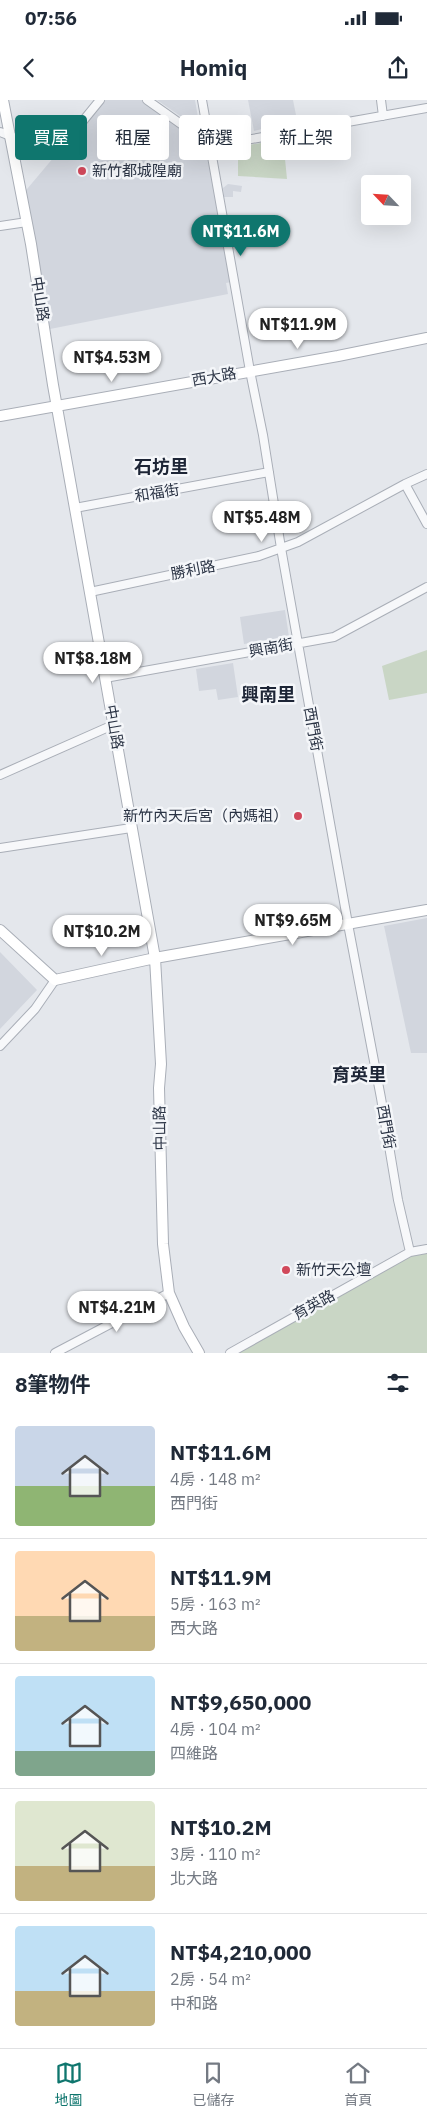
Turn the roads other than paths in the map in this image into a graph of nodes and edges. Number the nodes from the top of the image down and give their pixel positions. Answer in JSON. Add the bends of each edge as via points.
{"nodes":[{"id":1,"x":3,"y":100,"type":"edge"},
{"id":2,"x":100,"y":100,"type":"edge"},
{"id":3,"x":147,"y":100,"type":"edge"},
{"id":4,"x":202,"y":100,"type":"edge"},
{"id":5,"x":381,"y":100,"type":"edge"},
{"id":6,"x":427,"y":108,"type":"edge"},
{"id":7,"x":205,"y":115,"type":"edge"},
{"id":8,"x":383,"y":116,"type":"junction"},
{"id":9,"x":179,"y":123,"type":"edge"},
{"id":10,"x":0,"y":132,"type":"edge"},
{"id":11,"x":10,"y":136,"type":"junction"},
{"id":12,"x":251,"y":139,"type":"edge"},
{"id":13,"x":214,"y":160,"type":"edge"},
{"id":14,"x":27,"y":222,"type":"junction"},
{"id":15,"x":0,"y":226,"type":"edge"},
{"id":16,"x":427,"y":338,"type":"edge"},
{"id":17,"x":250,"y":371,"type":"junction"},
{"id":18,"x":57,"y":406,"type":"junction"},
{"id":19,"x":0,"y":416,"type":"edge"},
{"id":20,"x":269,"y":472,"type":"junction"},
{"id":21,"x":427,"y":474,"type":"edge"},
{"id":22,"x":405,"y":484,"type":"junction"},
{"id":23,"x":75,"y":508,"type":"junction"},
{"id":24,"x":427,"y":524,"type":"edge"},
{"id":25,"x":281,"y":548,"type":"junction"},
{"id":26,"x":427,"y":587,"type":"edge"},
{"id":27,"x":90,"y":592,"type":"junction"},
{"id":28,"x":298,"y":643,"type":"junction"},
{"id":29,"x":105,"y":678,"type":"junction"},
{"id":30,"x":113,"y":725,"type":"junction"},
{"id":31,"x":0,"y":775,"type":"edge"},
{"id":32,"x":132,"y":828,"type":"junction"},
{"id":33,"x":0,"y":848,"type":"edge"},
{"id":34,"x":427,"y":910,"type":"edge"},
{"id":35,"x":348,"y":924,"type":"junction"},
{"id":36,"x":0,"y":930,"type":"edge"},
{"id":37,"x":155,"y":958,"type":"junction"},
{"id":38,"x":56,"y":980,"type":"junction"},
{"id":39,"x":0,"y":1046,"type":"edge"},
{"id":40,"x":427,"y":1249,"type":"edge"},
{"id":41,"x":410,"y":1252,"type":"junction"},
{"id":42,"x":169,"y":1293,"type":"junction"},
{"id":43,"x":55,"y":1353,"type":"edge"},
{"id":44,"x":199,"y":1353,"type":"edge"},
{"id":45,"x":230,"y":1353,"type":"edge"}],
"edges":[{"from":1,"to":11,"type":"street","name":"中山路"},
{"from":2,"to":11,"type":"street","via":[[56,154]]},
{"from":3,"to":9,"type":"street"},
{"from":4,"to":7,"type":"street","name":"西門街"},
{"from":5,"to":8,"type":"street"},
{"from":6,"to":8,"type":"street"},
{"from":8,"to":12,"type":"street"},
{"from":10,"to":11,"type":"street"},
{"from":11,"to":14,"type":"street","name":"中山路"},
{"from":13,"to":17,"type":"street","name":"西門街"},
{"from":14,"to":15,"type":"street"},
{"from":14,"to":18,"type":"street","name":"中山路"},
{"from":16,"to":17,"type":"street","name":"西大路"},
{"from":17,"to":18,"type":"street","name":"西大路"},
{"from":17,"to":20,"type":"street","name":"西門街"},
{"from":18,"to":19,"type":"street","name":"西大路"},
{"from":18,"to":23,"type":"street","name":"中山路"},
{"from":20,"to":23,"type":"street","name":"和福街"},
{"from":20,"to":25,"type":"street","name":"西門街"},
{"from":21,"to":22,"type":"street","name":"勝利路"},
{"from":22,"to":24,"type":"street"},
{"from":22,"to":25,"type":"street","name":"勝利路"},
{"from":23,"to":27,"type":"street","name":"中山路"},
{"from":25,"to":27,"type":"street","name":"勝利路","via":[[259,556]]},
{"from":25,"to":28,"type":"street","name":"西門街"},
{"from":26,"to":28,"type":"street","name":"興南街","via":[[334,637]]},
{"from":27,"to":29,"type":"street","name":"中山路"},
{"from":28,"to":29,"type":"street","name":"興南街"},
{"from":28,"to":35,"type":"street","name":"西門街"},
{"from":29,"to":30,"type":"street","name":"中山路"},
{"from":30,"to":31,"type":"street"},
{"from":30,"to":32,"type":"street","name":"中山路"},
{"from":32,"to":33,"type":"street"},
{"from":32,"to":37,"type":"street","name":"中山路"},
{"from":34,"to":35,"type":"street"},
{"from":35,"to":37,"type":"street"},
{"from":35,"to":41,"type":"street","name":"西門街"},
{"from":36,"to":38,"type":"street"},
{"from":37,"to":38,"type":"street"},
{"from":37,"to":42,"type":"street","name":"中山路","via":[[161,1064],[163,1244]]},
{"from":38,"to":39,"type":"street","via":[[35,1010]]},
{"from":40,"to":41,"type":"street","name":"育英路"},
{"from":41,"to":45,"type":"street","name":"育英路"},
{"from":42,"to":43,"type":"street"},
{"from":42,"to":44,"type":"street","name":"中山路"}]}
